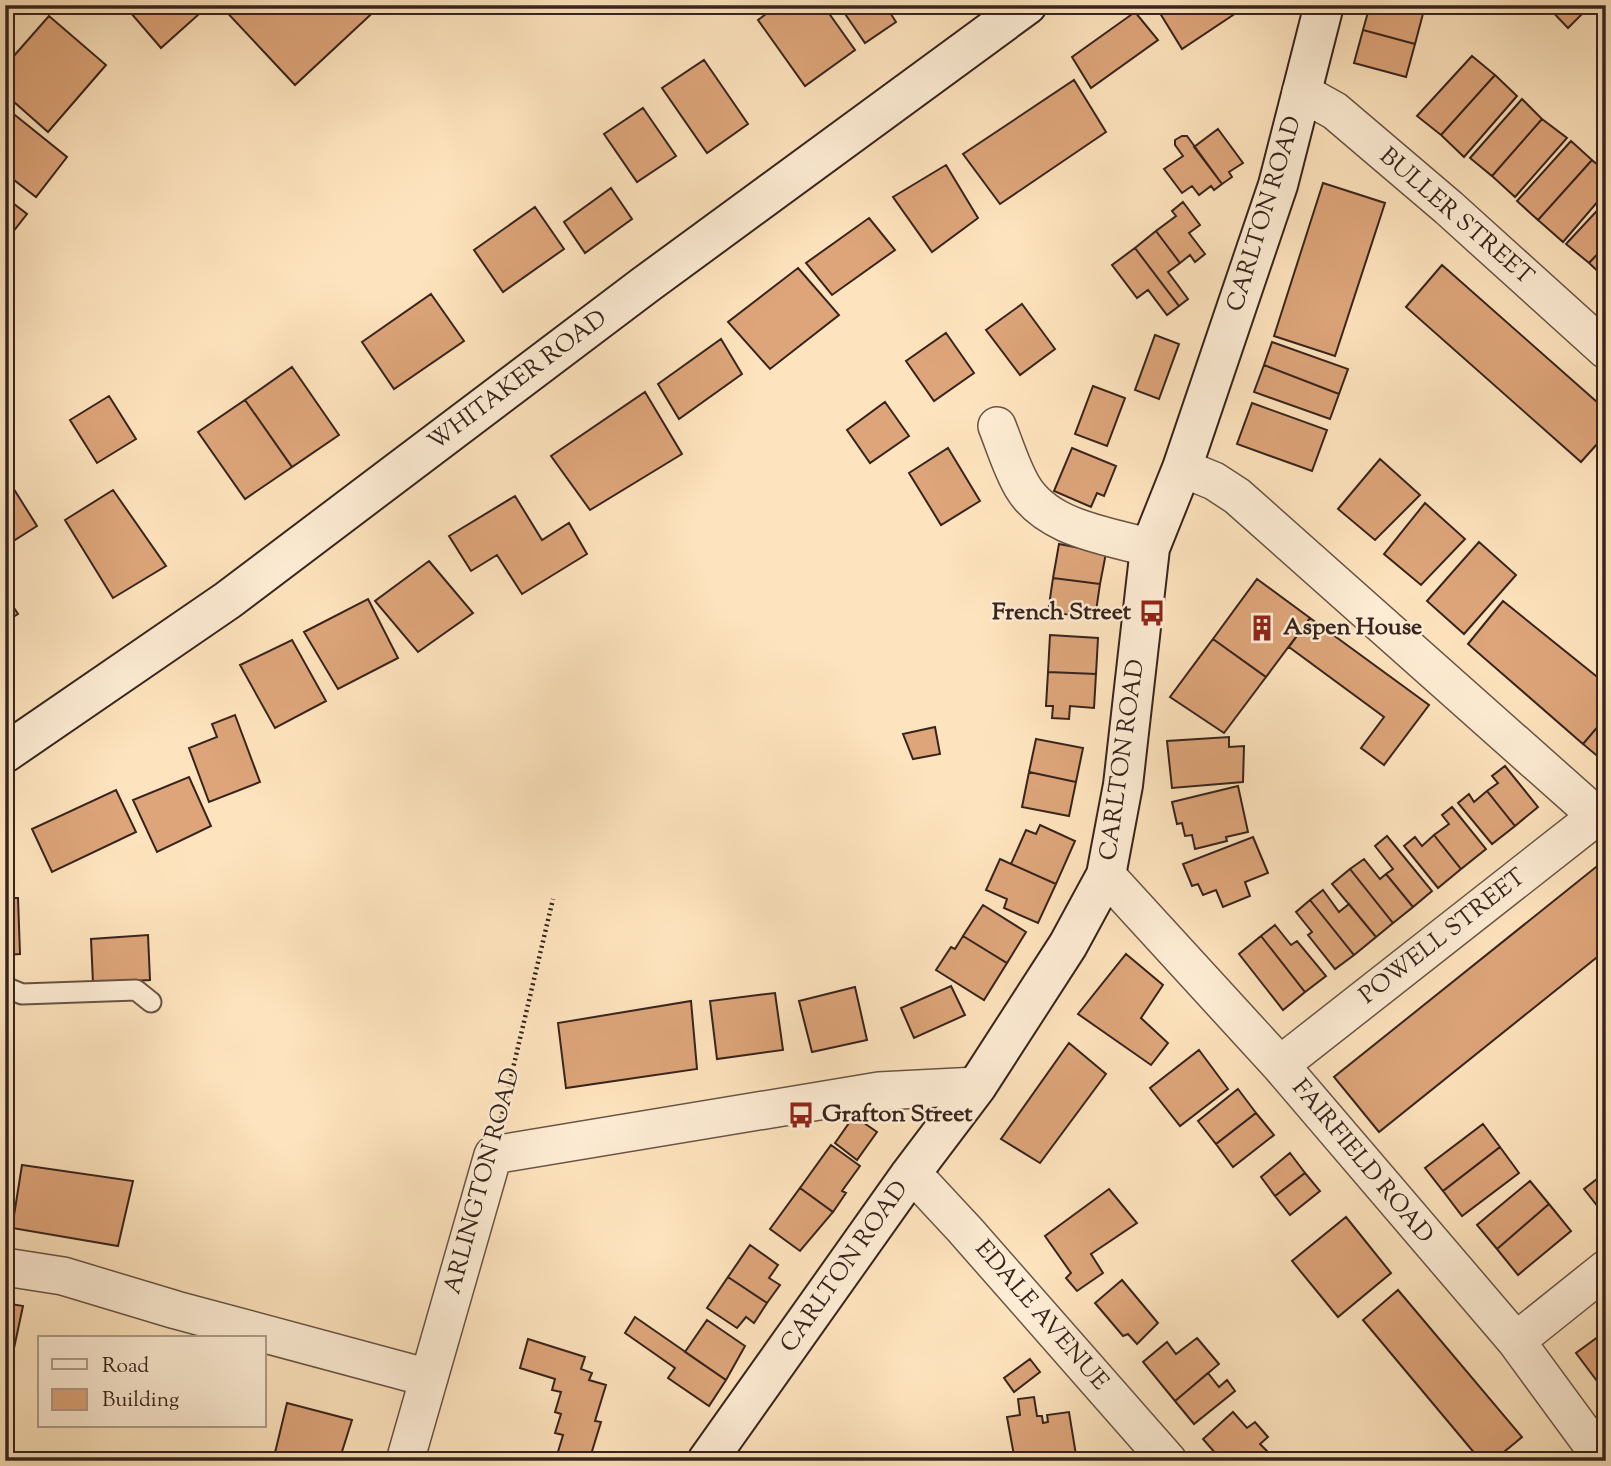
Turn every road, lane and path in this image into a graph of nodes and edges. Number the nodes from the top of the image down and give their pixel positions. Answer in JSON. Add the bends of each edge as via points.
{"nodes":[{"id":1,"x":1027,"y":5,"type":"edge"},
{"id":2,"x":1324,"y":5,"type":"edge"},
{"id":3,"x":1301,"y":92,"type":"junction"},
{"id":4,"x":1606,"y":351,"type":"edge"},
{"id":5,"x":997,"y":426,"type":"dead end"},
{"id":6,"x":1182,"y":468,"type":"junction"},
{"id":7,"x":1150,"y":548,"type":"junction"},
{"id":8,"x":5,"y":753,"type":"edge"},
{"id":9,"x":1601,"y":813,"type":"edge"},
{"id":10,"x":1106,"y":875,"type":"junction"},
{"id":11,"x":553,"y":899,"type":"dead end"},
{"id":12,"x":5,"y":986,"type":"edge"},
{"id":13,"x":151,"y":1002,"type":"dead end"},
{"id":14,"x":1280,"y":1065,"type":"junction"},
{"id":15,"x":977,"y":1086,"type":"junction"},
{"id":16,"x":493,"y":1155,"type":"junction"},
{"id":17,"x":909,"y":1176,"type":"junction"},
{"id":18,"x":5,"y":1267,"type":"edge"},
{"id":19,"x":1606,"y":1269,"type":"edge"},
{"id":20,"x":1516,"y":1341,"type":"junction"},
{"id":21,"x":429,"y":1378,"type":"junction"},
{"id":22,"x":405,"y":1461,"type":"edge"},
{"id":23,"x":707,"y":1461,"type":"edge"},
{"id":24,"x":1168,"y":1461,"type":"edge"},
{"id":25,"x":1605,"y":1461,"type":"edge"}],
"edges":[{"from":1,"to":8,"type":"street","name":"WHITAKER ROAD","via":[[645,285],[228,600]]},
{"from":2,"to":3,"type":"street","name":"CARLTON ROAD"},
{"from":3,"to":4,"type":"street","name":"BULLER STREET","via":[[1335,111]]},
{"from":3,"to":6,"type":"street","name":"CARLTON ROAD","via":[[1278,185]]},
{"from":5,"to":7,"type":"street","via":[[1014,472],[1039,507],[1059,521]]},
{"from":6,"to":7,"type":"street","name":"CARLTON ROAD"},
{"from":6,"to":9,"type":"street","via":[[1237,496]]},
{"from":7,"to":10,"type":"street","name":"CARLTON ROAD","via":[[1123,785]]},
{"from":9,"to":14,"type":"street","name":"POWELL STREET"},
{"from":10,"to":14,"type":"street","name":"FAIRFIELD ROAD"},
{"from":10,"to":15,"type":"street","name":"CARLTON ROAD","via":[[1068,946]]},
{"from":11,"to":16,"type":"path","name":"ARLINGTON ROAD"},
{"from":12,"to":13,"type":"lane","via":[[22,994],[136,990]]},
{"from":14,"to":20,"type":"street","name":"FAIRFIELD ROAD"},
{"from":15,"to":16,"type":"street","via":[[879,1091]]},
{"from":15,"to":17,"type":"street","name":"CARLTON ROAD"},
{"from":16,"to":21,"type":"street","name":"ARLINGTON ROAD"},
{"from":17,"to":23,"type":"street","name":"CARLTON ROAD"},
{"from":17,"to":24,"type":"street","name":"EDALE AVENUE","via":[[965,1230]]},
{"from":18,"to":21,"type":"street","via":[[63,1276]]},
{"from":19,"to":20,"type":"street"},
{"from":20,"to":25,"type":"street","name":"FAIRFIELD ROAD"},
{"from":21,"to":22,"type":"street","name":"ARLINGTON ROAD"}]}
